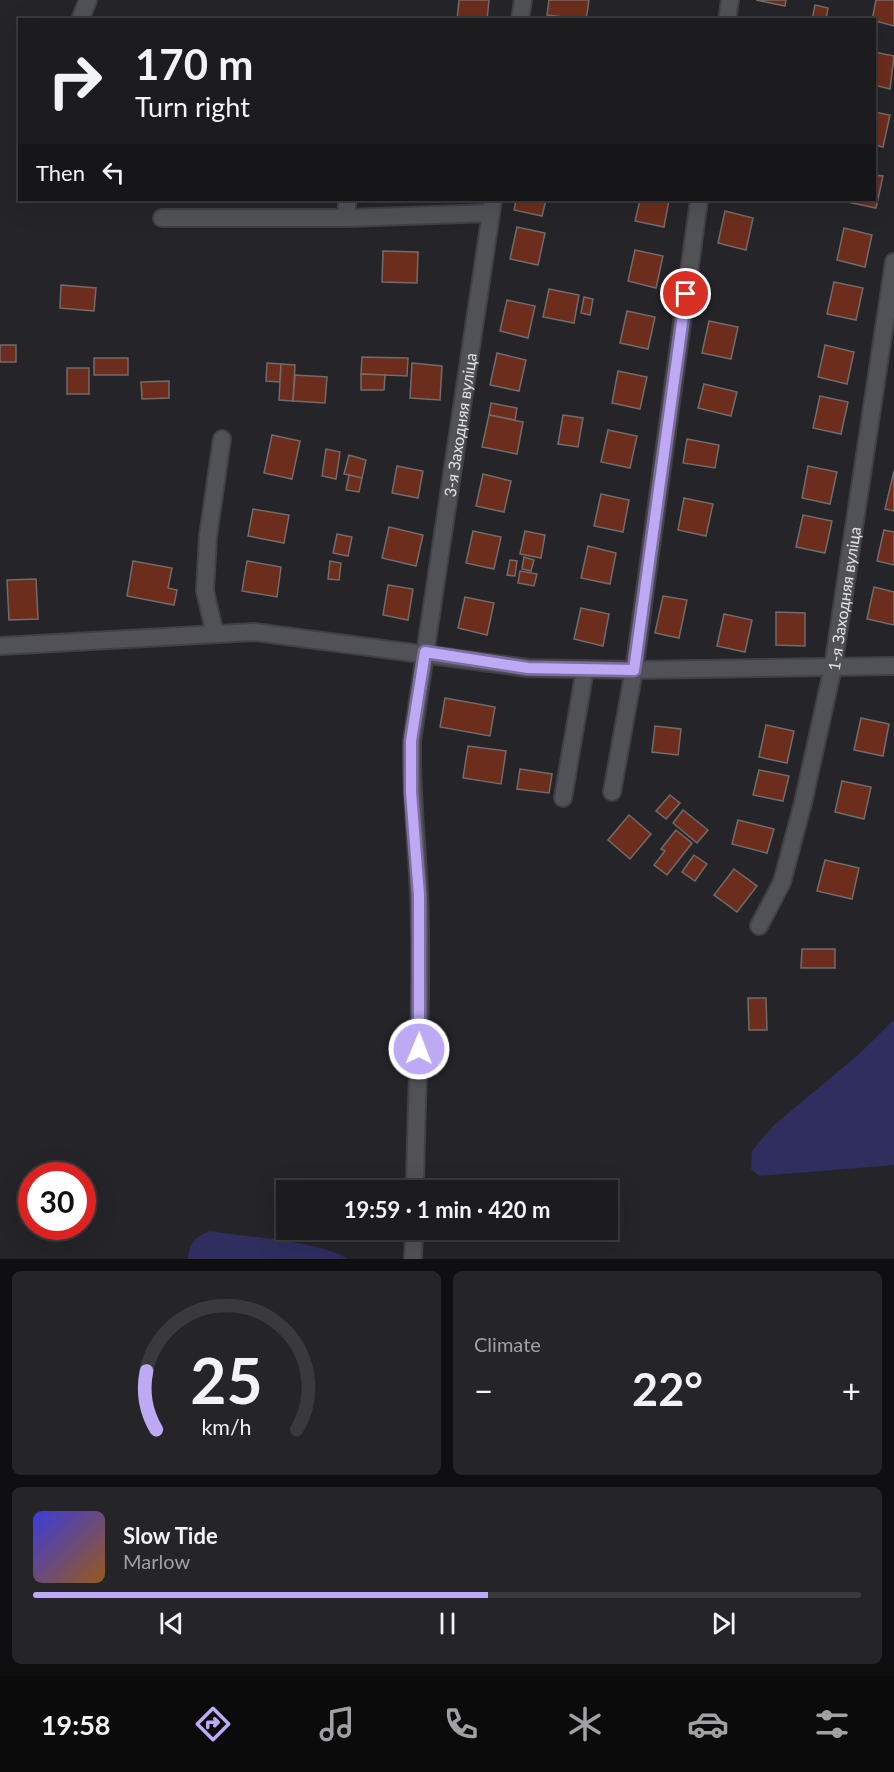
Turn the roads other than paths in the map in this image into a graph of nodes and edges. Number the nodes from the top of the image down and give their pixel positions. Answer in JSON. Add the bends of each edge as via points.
{"nodes":[{"id":1,"x":88,"y":0,"type":"edge"},
{"id":2,"x":523,"y":0,"type":"edge"},
{"id":3,"x":730,"y":0,"type":"edge"},
{"id":4,"x":81,"y":18,"type":"edge"},
{"id":5,"x":520,"y":18,"type":"edge"},
{"id":6,"x":727,"y":18,"type":"edge"},
{"id":7,"x":347,"y":201,"type":"edge"},
{"id":8,"x":699,"y":201,"type":"edge"},
{"id":9,"x":492,"y":206,"type":"edge"},
{"id":10,"x":162,"y":218,"type":"dead end"},
{"id":11,"x":347,"y":218,"type":"junction"},
{"id":12,"x":894,"y":262,"type":"edge"},
{"id":13,"x":222,"y":439,"type":"dead end"},
{"id":14,"x":215,"y":634,"type":"junction"},
{"id":15,"x":0,"y":646,"type":"edge"},
{"id":16,"x":425,"y":652,"type":"junction"},
{"id":17,"x":894,"y":666,"type":"edge"},
{"id":18,"x":833,"y":667,"type":"junction"},
{"id":19,"x":585,"y":669,"type":"junction"},
{"id":20,"x":634,"y":670,"type":"junction"},
{"id":21,"x":612,"y":792,"type":"dead end"},
{"id":22,"x":564,"y":798,"type":"dead end"},
{"id":23,"x":759,"y":926,"type":"dead end"},
{"id":24,"x":414,"y":1180,"type":"edge"},
{"id":25,"x":414,"y":1240,"type":"edge"},
{"id":26,"x":413,"y":1259,"type":"edge"}],
"edges":[{"from":1,"to":4,"type":"street"},
{"from":2,"to":5,"type":"street"},
{"from":3,"to":6,"type":"street"},
{"from":7,"to":11,"type":"street"},
{"from":8,"to":20,"type":"street"},
{"from":9,"to":11,"type":"street"},
{"from":9,"to":16,"type":"street","name":"3-я Заходняя вуліца"},
{"from":10,"to":11,"type":"street"},
{"from":12,"to":18,"type":"street","name":"1-я Заходняя вуліца"},
{"from":13,"to":14,"type":"street","via":[[208,536],[205,591]]},
{"from":14,"to":15,"type":"street"},
{"from":14,"to":16,"type":"street","via":[[254,632]]},
{"from":16,"to":19,"type":"street","via":[[528,668]]},
{"from":16,"to":24,"type":"street","name":"3-я Заходняя вуліца","via":[[411,741],[420,1028]]},
{"from":17,"to":18,"type":"street"},
{"from":18,"to":20,"type":"street"},
{"from":18,"to":23,"type":"street","name":"1-я Заходняя вуліца","via":[[782,882]]},
{"from":19,"to":20,"type":"street"},
{"from":19,"to":22,"type":"street"},
{"from":20,"to":21,"type":"street"},
{"from":25,"to":26,"type":"street"}]}
